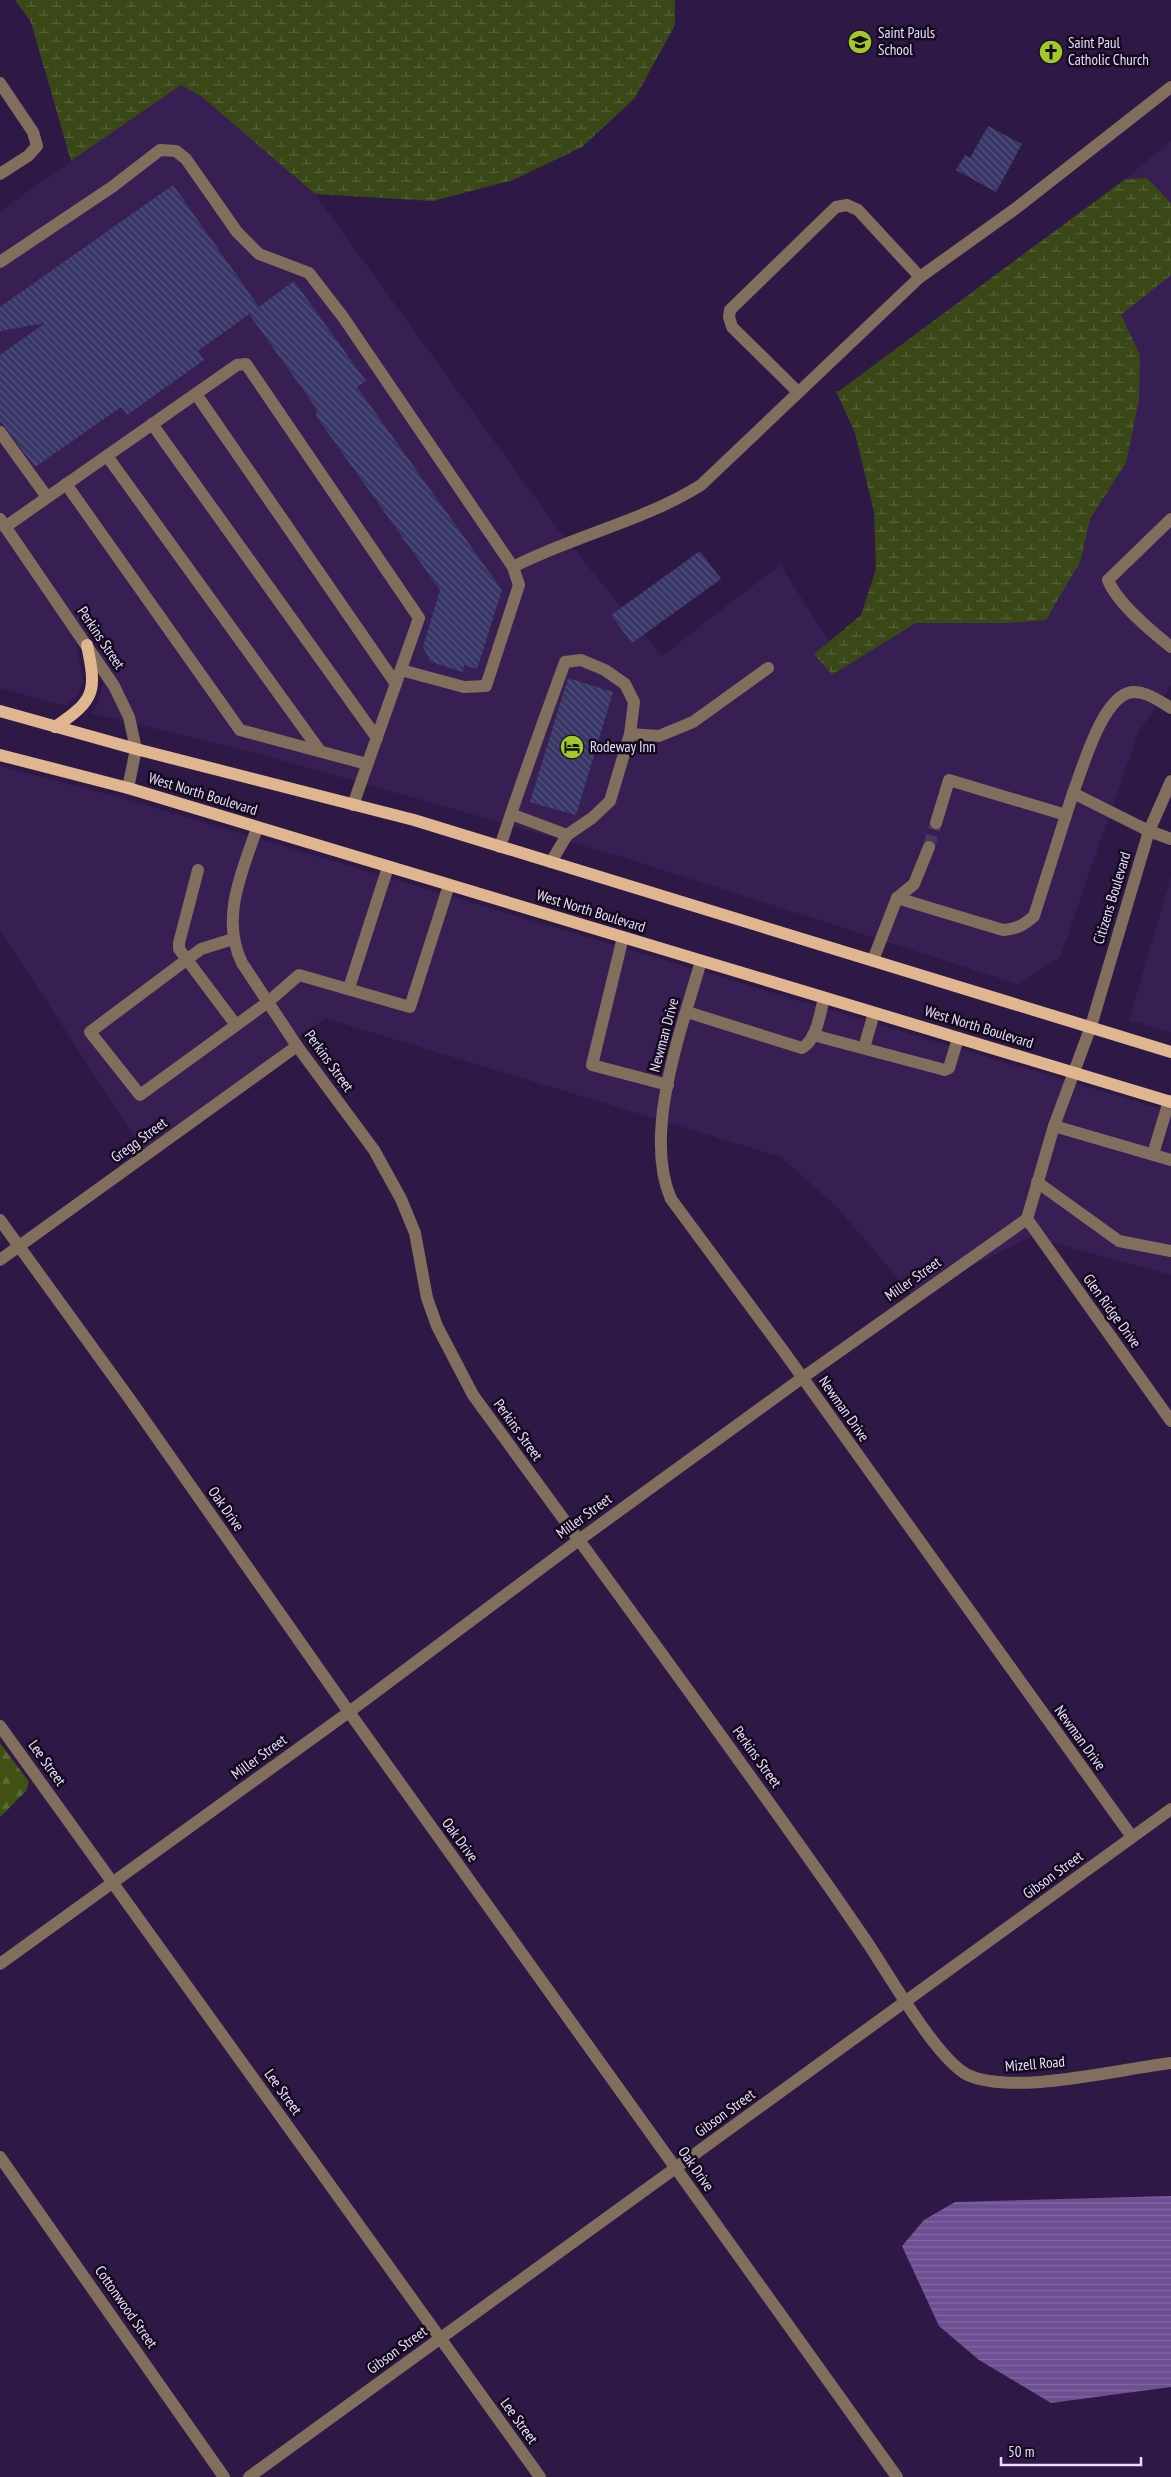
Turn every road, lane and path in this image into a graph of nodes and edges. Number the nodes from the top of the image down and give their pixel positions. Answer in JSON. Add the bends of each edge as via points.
{"nodes":[{"id":1,"x":0,"y":83,"type":"edge"},
{"id":2,"x":1171,"y":87,"type":"edge"},
{"id":3,"x":0,"y":174,"type":"edge"},
{"id":4,"x":0,"y":262,"type":"edge"},
{"id":5,"x":920,"y":277,"type":"junction"},
{"id":6,"x":798,"y":392,"type":"junction"},
{"id":7,"x":196,"y":394,"type":"junction"},
{"id":8,"x":152,"y":424,"type":"junction"},
{"id":9,"x":0,"y":432,"type":"edge"},
{"id":10,"x":107,"y":456,"type":"junction"},
{"id":11,"x":66,"y":484,"type":"junction"},
{"id":12,"x":47,"y":497,"type":"junction"},
{"id":13,"x":1171,"y":519,"type":"edge"},
{"id":14,"x":3,"y":523,"type":"edge"},
{"id":15,"x":513,"y":567,"type":"junction"},
{"id":16,"x":87,"y":644,"type":"junction"},
{"id":17,"x":1171,"y":647,"type":"edge"},
{"id":18,"x":768,"y":668,"type":"dead end"},
{"id":19,"x":401,"y":670,"type":"junction"},
{"id":20,"x":396,"y":684,"type":"junction"},
{"id":21,"x":1171,"y":708,"type":"edge"},
{"id":22,"x":0,"y":711,"type":"edge"},
{"id":23,"x":55,"y":727,"type":"junction"},
{"id":24,"x":630,"y":734,"type":"junction"},
{"id":25,"x":376,"y":738,"type":"junction"},
{"id":26,"x":136,"y":749,"type":"junction"},
{"id":27,"x":320,"y":751,"type":"junction"},
{"id":28,"x":0,"y":755,"type":"edge"},
{"id":29,"x":367,"y":764,"type":"junction"},
{"id":30,"x":1171,"y":781,"type":"edge"},
{"id":31,"x":128,"y":788,"type":"junction"},
{"id":32,"x":1073,"y":793,"type":"junction"},
{"id":33,"x":353,"y":805,"type":"junction"},
{"id":34,"x":511,"y":814,"type":"junction"},
{"id":35,"x":1066,"y":815,"type":"junction"},
{"id":36,"x":936,"y":823,"type":"tunnel mouth"},
{"id":37,"x":257,"y":828,"type":"junction"},
{"id":38,"x":1149,"y":831,"type":"junction"},
{"id":39,"x":566,"y":835,"type":"junction"},
{"id":40,"x":1171,"y":839,"type":"edge"},
{"id":41,"x":500,"y":847,"type":"junction"},
{"id":42,"x":929,"y":847,"type":"tunnel mouth"},
{"id":43,"x":551,"y":862,"type":"junction"},
{"id":44,"x":388,"y":867,"type":"junction"},
{"id":45,"x":198,"y":870,"type":"dead end"},
{"id":46,"x":450,"y":885,"type":"junction"},
{"id":47,"x":896,"y":898,"type":"junction"},
{"id":48,"x":623,"y":937,"type":"junction"},
{"id":49,"x":233,"y":939,"type":"junction"},
{"id":50,"x":187,"y":959,"type":"junction"},
{"id":51,"x":873,"y":960,"type":"junction"},
{"id":52,"x":701,"y":961,"type":"junction"},
{"id":53,"x":349,"y":988,"type":"junction"},
{"id":54,"x":824,"y":998,"type":"junction"},
{"id":55,"x":268,"y":1002,"type":"junction"},
{"id":56,"x":687,"y":1012,"type":"junction"},
{"id":57,"x":874,"y":1012,"type":"junction"},
{"id":58,"x":236,"y":1025,"type":"junction"},
{"id":59,"x":1091,"y":1026,"type":"junction"},
{"id":60,"x":813,"y":1035,"type":"junction"},
{"id":61,"x":958,"y":1038,"type":"junction"},
{"id":62,"x":297,"y":1046,"type":"junction"},
{"id":63,"x":864,"y":1048,"type":"junction"},
{"id":64,"x":1171,"y":1052,"type":"edge"},
{"id":65,"x":1074,"y":1072,"type":"junction"},
{"id":66,"x":668,"y":1085,"type":"junction"},
{"id":67,"x":1170,"y":1102,"type":"edge"},
{"id":68,"x":1054,"y":1126,"type":"junction"},
{"id":69,"x":1153,"y":1154,"type":"junction"},
{"id":70,"x":1171,"y":1160,"type":"edge"},
{"id":71,"x":1037,"y":1182,"type":"junction"},
{"id":72,"x":0,"y":1220,"type":"edge"},
{"id":73,"x":1026,"y":1220,"type":"junction"},
{"id":74,"x":19,"y":1246,"type":"junction"},
{"id":75,"x":1171,"y":1251,"type":"edge"},
{"id":76,"x":0,"y":1260,"type":"edge"},
{"id":77,"x":802,"y":1378,"type":"junction"},
{"id":78,"x":1171,"y":1421,"type":"edge"},
{"id":79,"x":579,"y":1540,"type":"junction"},
{"id":80,"x":348,"y":1712,"type":"junction"},
{"id":81,"x":0,"y":1726,"type":"edge"},
{"id":82,"x":1171,"y":1809,"type":"edge"},
{"id":83,"x":1132,"y":1837,"type":"junction"},
{"id":84,"x":112,"y":1883,"type":"junction"},
{"id":85,"x":0,"y":1964,"type":"edge"},
{"id":86,"x":906,"y":2002,"type":"junction"},
{"id":87,"x":1171,"y":2063,"type":"edge"},
{"id":88,"x":0,"y":2157,"type":"edge"},
{"id":89,"x":676,"y":2168,"type":"junction"},
{"id":90,"x":441,"y":2339,"type":"junction"},
{"id":91,"x":224,"y":2477,"type":"edge"},
{"id":92,"x":249,"y":2477,"type":"edge"},
{"id":93,"x":540,"y":2477,"type":"edge"},
{"id":94,"x":897,"y":2477,"type":"edge"}],
"edges":[{"from":1,"to":3,"type":"street","via":[[33,132],[37,146],[28,156]]},
{"from":2,"to":5,"type":"street"},
{"from":4,"to":15,"type":"street","via":[[112,187],[160,150],[176,151],[186,159],[237,232],[258,254],[309,273],[342,316]]},
{"from":5,"to":6,"type":"street"},
{"from":5,"to":6,"type":"street","via":[[858,210],[847,205],[836,207],[730,310],[732,327]]},
{"from":6,"to":15,"type":"street","via":[[701,486],[679,499],[546,550]]},
{"from":7,"to":8,"type":"street"},
{"from":7,"to":19,"type":"street","via":[[237,365],[246,364],[420,618]]},
{"from":7,"to":20,"type":"street"},
{"from":8,"to":10,"type":"street"},
{"from":8,"to":25,"type":"street"},
{"from":9,"to":12,"type":"street"},
{"from":10,"to":11,"type":"street"},
{"from":10,"to":27,"type":"street"},
{"from":11,"to":12,"type":"street"},
{"from":11,"to":27,"type":"street","via":[[240,730]]},
{"from":12,"to":14,"type":"street"},
{"from":13,"to":17,"type":"street","via":[[1108,580],[1112,590]]},
{"from":14,"to":16,"type":"street","name":"Perkins Street"},
{"from":15,"to":19,"type":"street","via":[[519,585],[486,686],[464,687]]},
{"from":16,"to":23,"type":"main road","via":[[93,682],[87,701],[80,710]]},
{"from":16,"to":26,"type":"street","name":"Perkins Street","via":[[129,717]]},
{"from":18,"to":24,"type":"street","via":[[693,722],[659,736]]},
{"from":19,"to":20,"type":"street"},
{"from":20,"to":25,"type":"street"},
{"from":21,"to":32,"type":"street","via":[[1143,693],[1128,693],[1117,700],[1106,712]]},
{"from":22,"to":23,"type":"main road","name":"West North Boulevard"},
{"from":23,"to":26,"type":"main road","name":"West North Boulevard"},
{"from":24,"to":34,"type":"street","via":[[634,702],[624,684],[605,670],[581,660],[565,662]]},
{"from":24,"to":39,"type":"street","via":[[610,801]]},
{"from":25,"to":29,"type":"street"},
{"from":26,"to":31,"type":"street","name":"Perkins Street"},
{"from":26,"to":33,"type":"main road","name":"West North Boulevard"},
{"from":27,"to":29,"type":"street"},
{"from":28,"to":31,"type":"main road","name":"West North Boulevard"},
{"from":29,"to":33,"type":"street"},
{"from":30,"to":38,"type":"street","name":"Citizens Boulevard"},
{"from":31,"to":37,"type":"main road","name":"West North Boulevard"},
{"from":32,"to":35,"type":"street"},
{"from":32,"to":38,"type":"street"},
{"from":33,"to":41,"type":"main road","name":"West North Boulevard"},
{"from":34,"to":39,"type":"street"},
{"from":34,"to":41,"type":"street"},
{"from":35,"to":36,"type":"street","via":[[949,780]]},
{"from":35,"to":47,"type":"street","via":[[1034,916],[1024,925],[1003,930]]},
{"from":37,"to":44,"type":"main road","name":"West North Boulevard"},
{"from":37,"to":49,"type":"street","name":"Perkins Street","via":[[237,885],[232,914]]},
{"from":38,"to":40,"type":"street"},
{"from":38,"to":59,"type":"street","name":"Citizens Boulevard"},
{"from":39,"to":43,"type":"street"},
{"from":41,"to":43,"type":"main road","name":"West North Boulevard"},
{"from":42,"to":47,"type":"street","via":[[914,884]]},
{"from":43,"to":51,"type":"main road","name":"West North Boulevard"},
{"from":44,"to":46,"type":"main road","name":"West North Boulevard"},
{"from":44,"to":53,"type":"street"},
{"from":45,"to":50,"type":"street","via":[[178,943]]},
{"from":46,"to":48,"type":"main road","name":"West North Boulevard"},
{"from":46,"to":53,"type":"street","via":[[410,1006]]},
{"from":47,"to":51,"type":"street"},
{"from":48,"to":52,"type":"main road","name":"West North Boulevard"},
{"from":48,"to":66,"type":"street","via":[[592,1065]]},
{"from":49,"to":50,"type":"street","via":[[201,949]]},
{"from":49,"to":55,"type":"street","name":"Perkins Street","via":[[242,963]]},
{"from":50,"to":58,"type":"street"},
{"from":50,"to":58,"type":"street","via":[[90,1032],[140,1095]]},
{"from":51,"to":59,"type":"main road","name":"West North Boulevard"},
{"from":52,"to":54,"type":"main road","name":"West North Boulevard"},
{"from":52,"to":56,"type":"street","name":"Newman Drive"},
{"from":53,"to":55,"type":"street","via":[[299,975]]},
{"from":54,"to":57,"type":"main road","name":"West North Boulevard"},
{"from":54,"to":60,"type":"street"},
{"from":55,"to":58,"type":"street"},
{"from":55,"to":62,"type":"street","name":"Perkins Street"},
{"from":56,"to":60,"type":"street","via":[[802,1048]]},
{"from":56,"to":66,"type":"street","name":"Newman Drive"},
{"from":57,"to":61,"type":"main road","name":"West North Boulevard"},
{"from":57,"to":63,"type":"street"},
{"from":59,"to":64,"type":"main road","name":"West North Boulevard"},
{"from":59,"to":65,"type":"street"},
{"from":60,"to":63,"type":"street"},
{"from":61,"to":63,"type":"street","via":[[949,1068],[945,1070]]},
{"from":61,"to":65,"type":"main road","name":"West North Boulevard"},
{"from":62,"to":74,"type":"street","name":"Gregg Street"},
{"from":62,"to":79,"type":"street","name":"Perkins Street","via":[[374,1150],[401,1199],[415,1233],[427,1298],[455,1364],[473,1395]]},
{"from":65,"to":67,"type":"main road","name":"West North Boulevard"},
{"from":65,"to":68,"type":"street"},
{"from":66,"to":77,"type":"street","name":"Newman Drive","via":[[661,1127],[661,1165],[671,1199]]},
{"from":67,"to":69,"type":"street"},
{"from":68,"to":69,"type":"street"},
{"from":68,"to":71,"type":"street"},
{"from":69,"to":70,"type":"street"},
{"from":71,"to":73,"type":"street"},
{"from":71,"to":75,"type":"street","via":[[1119,1241]]},
{"from":72,"to":74,"type":"street","name":"Oak Drive"},
{"from":73,"to":77,"type":"street","name":"Miller Street"},
{"from":73,"to":78,"type":"street","name":"Glen Ridge Drive"},
{"from":74,"to":76,"type":"street","name":"Gregg Street"},
{"from":74,"to":80,"type":"street","name":"Oak Drive"},
{"from":77,"to":79,"type":"street","name":"Miller Street"},
{"from":77,"to":83,"type":"street","name":"Newman Drive"},
{"from":79,"to":80,"type":"street","name":"Miller Street"},
{"from":79,"to":86,"type":"street","name":"Perkins Street","via":[[742,1764]]},
{"from":80,"to":84,"type":"street","name":"Miller Street"},
{"from":80,"to":89,"type":"street","name":"Oak Drive"},
{"from":81,"to":84,"type":"street","name":"Lee Street"},
{"from":82,"to":83,"type":"street","name":"Gibson Street"},
{"from":83,"to":86,"type":"street","name":"Gibson Street"},
{"from":84,"to":85,"type":"street","name":"Miller Street"},
{"from":84,"to":90,"type":"street","name":"Lee Street"},
{"from":86,"to":87,"type":"street","name":"Mizell Road","via":[[954,2065],[980,2079],[1024,2083]]},
{"from":86,"to":89,"type":"street","name":"Gibson Street"},
{"from":88,"to":91,"type":"street","name":"Cottonwood Street"},
{"from":89,"to":90,"type":"street","name":"Gibson Street"},
{"from":89,"to":94,"type":"street","name":"Oak Drive"},
{"from":90,"to":92,"type":"street","name":"Gibson Street"},
{"from":90,"to":93,"type":"street","name":"Lee Street"}]}
